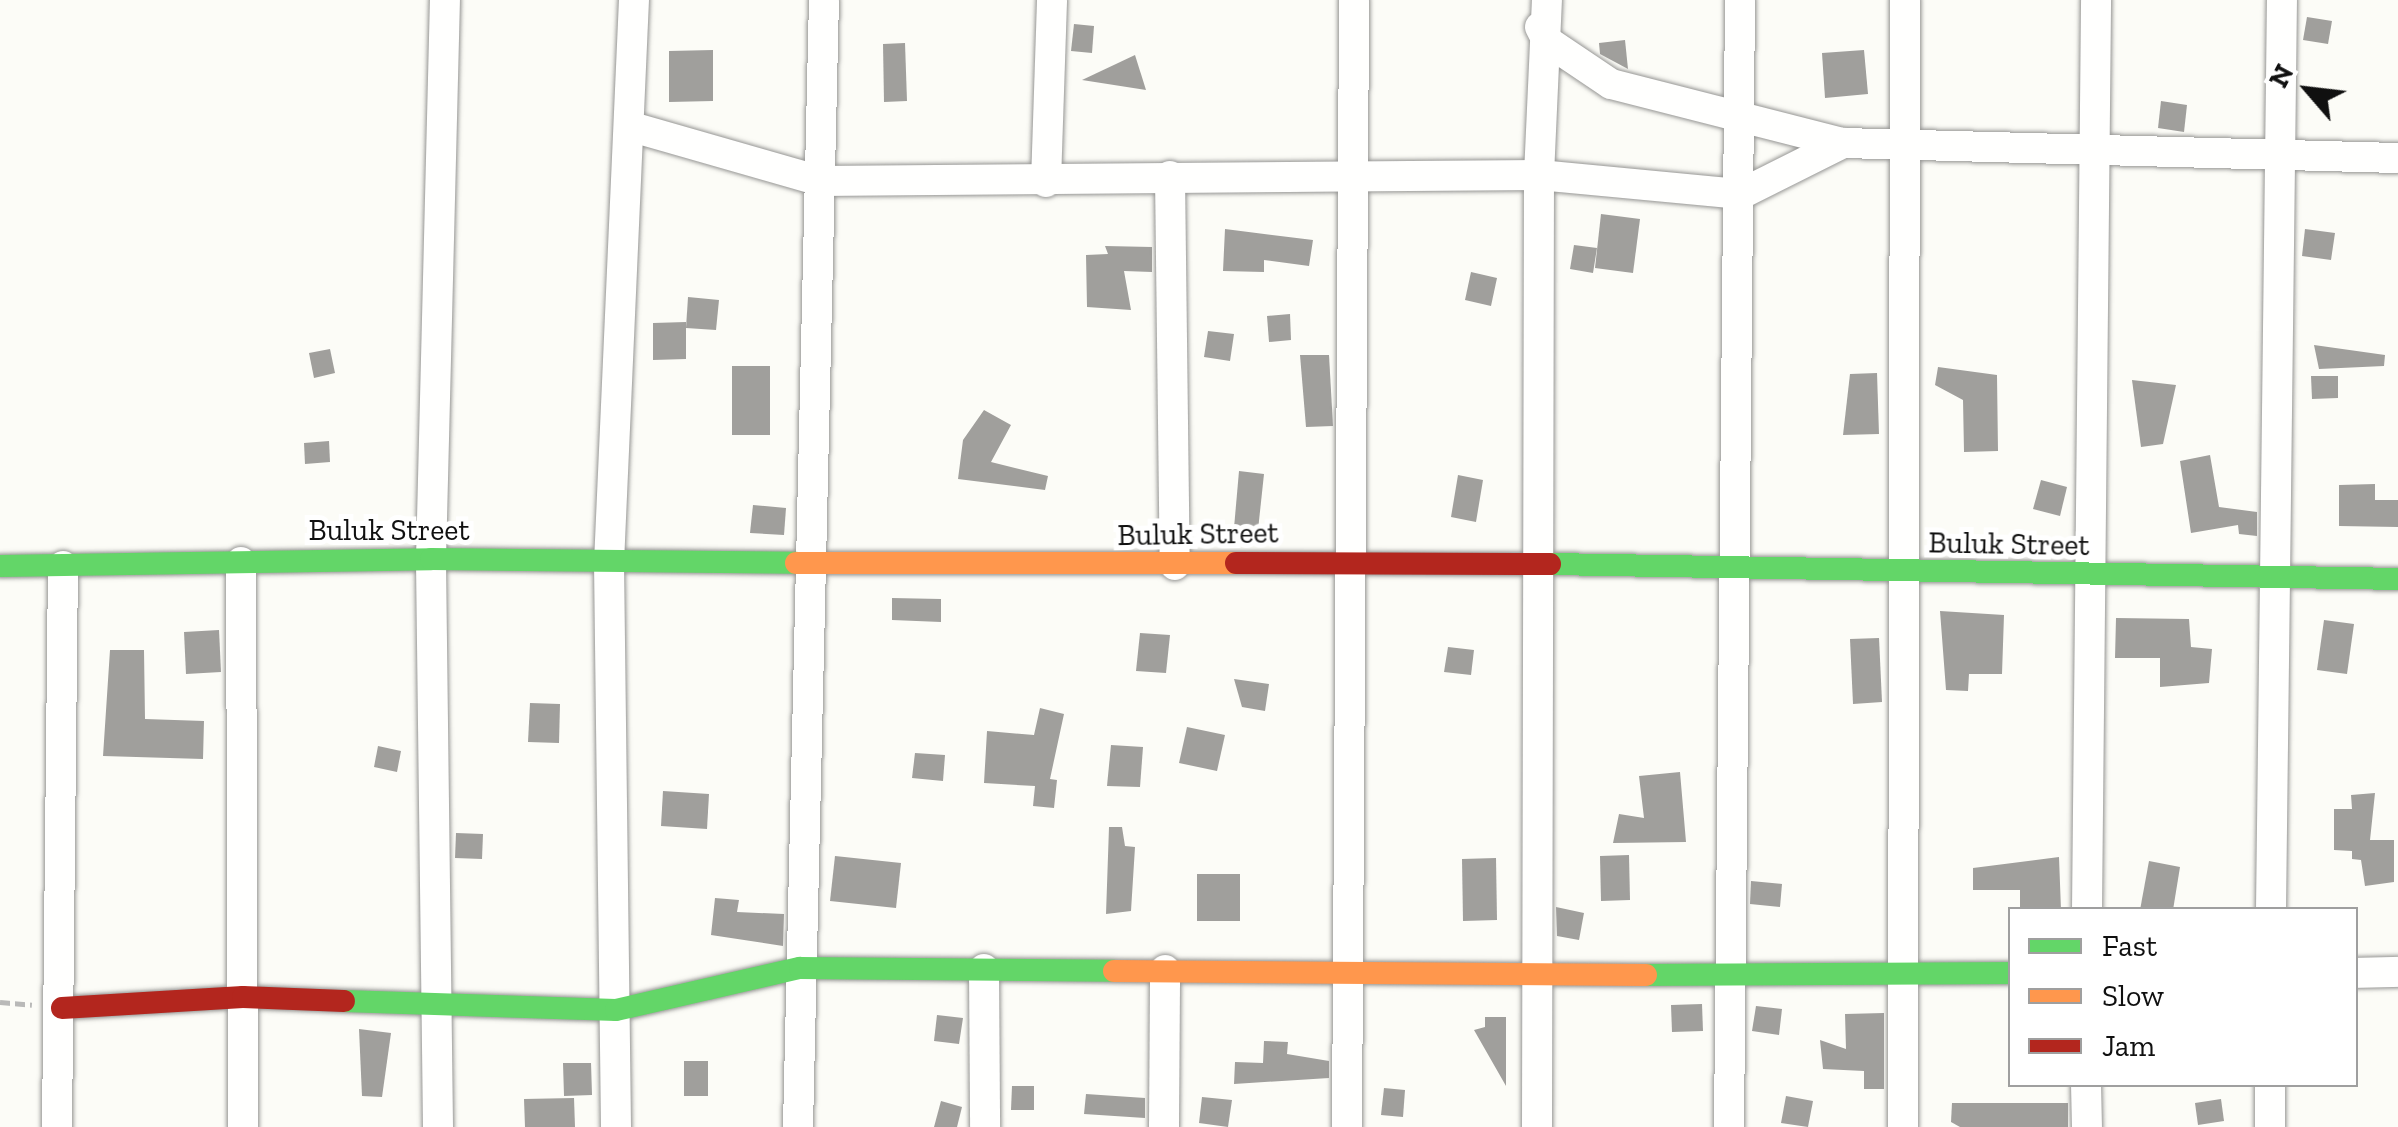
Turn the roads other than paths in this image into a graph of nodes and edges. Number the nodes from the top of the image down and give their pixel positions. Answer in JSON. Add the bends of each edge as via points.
{"nodes":[{"id":1,"x":446,"y":0,"type":"edge"},
{"id":2,"x":634,"y":0,"type":"edge"},
{"id":3,"x":824,"y":0,"type":"edge"},
{"id":4,"x":1052,"y":0,"type":"edge"},
{"id":5,"x":1354,"y":0,"type":"edge"},
{"id":6,"x":1526,"y":0,"type":"edge"},
{"id":7,"x":1546,"y":0,"type":"edge"},
{"id":8,"x":1740,"y":0,"type":"edge"},
{"id":9,"x":1905,"y":0,"type":"edge"},
{"id":10,"x":2096,"y":0,"type":"edge"},
{"id":11,"x":2282,"y":0,"type":"edge"},
{"id":12,"x":1547,"y":41,"type":"junction"},
{"id":13,"x":1741,"y":121,"type":"junction"},
{"id":14,"x":632,"y":127,"type":"junction"},
{"id":15,"x":1843,"y":143,"type":"junction"},
{"id":16,"x":1904,"y":146,"type":"junction"},
{"id":17,"x":2096,"y":151,"type":"junction"},
{"id":18,"x":2278,"y":154,"type":"junction"},
{"id":19,"x":2398,"y":158,"type":"edge"},
{"id":20,"x":1538,"y":175,"type":"junction"},
{"id":21,"x":1170,"y":176,"type":"junction"},
{"id":22,"x":1354,"y":178,"type":"junction"},
{"id":23,"x":820,"y":181,"type":"junction"},
{"id":24,"x":1046,"y":182,"type":"junction"},
{"id":25,"x":1741,"y":194,"type":"junction"},
{"id":26,"x":431,"y":558,"type":"junction"},
{"id":27,"x":1351,"y":560,"type":"junction"},
{"id":28,"x":241,"y":562,"type":"junction"},
{"id":29,"x":1542,"y":562,"type":"junction"},
{"id":30,"x":609,"y":563,"type":"junction"},
{"id":31,"x":810,"y":563,"type":"junction"},
{"id":32,"x":1175,"y":565,"type":"junction"},
{"id":33,"x":0,"y":566,"type":"edge"},
{"id":34,"x":63,"y":566,"type":"junction"},
{"id":35,"x":1730,"y":569,"type":"junction"},
{"id":36,"x":1908,"y":572,"type":"junction"},
{"id":37,"x":2273,"y":575,"type":"junction"},
{"id":38,"x":2092,"y":576,"type":"junction"},
{"id":39,"x":2398,"y":579,"type":"edge"},
{"id":40,"x":2087,"y":907,"type":"edge"},
{"id":41,"x":2271,"y":907,"type":"edge"},
{"id":42,"x":800,"y":968,"type":"junction"},
{"id":43,"x":984,"y":969,"type":"junction"},
{"id":44,"x":1165,"y":970,"type":"junction"},
{"id":45,"x":1344,"y":971,"type":"junction"},
{"id":46,"x":1901,"y":972,"type":"junction"},
{"id":47,"x":2398,"y":972,"type":"edge"},
{"id":48,"x":1728,"y":973,"type":"junction"},
{"id":49,"x":2008,"y":973,"type":"edge"},
{"id":50,"x":2358,"y":973,"type":"edge"},
{"id":51,"x":1536,"y":976,"type":"junction"},
{"id":52,"x":243,"y":997,"type":"junction"},
{"id":53,"x":440,"y":1000,"type":"junction"},
{"id":54,"x":62,"y":1008,"type":"junction"},
{"id":55,"x":616,"y":1010,"type":"junction"},
{"id":56,"x":2086,"y":1087,"type":"edge"},
{"id":57,"x":2270,"y":1087,"type":"edge"},
{"id":58,"x":57,"y":1127,"type":"edge"},
{"id":59,"x":242,"y":1127,"type":"edge"},
{"id":60,"x":438,"y":1127,"type":"edge"},
{"id":61,"x":616,"y":1127,"type":"edge"},
{"id":62,"x":798,"y":1127,"type":"edge"},
{"id":63,"x":984,"y":1127,"type":"edge"},
{"id":64,"x":1164,"y":1127,"type":"edge"},
{"id":65,"x":1348,"y":1127,"type":"edge"},
{"id":66,"x":1537,"y":1127,"type":"edge"},
{"id":67,"x":1729,"y":1127,"type":"edge"},
{"id":68,"x":1903,"y":1127,"type":"edge"},
{"id":69,"x":2086,"y":1127,"type":"edge"},
{"id":70,"x":2270,"y":1127,"type":"edge"}],
"edges":[{"from":1,"to":26,"type":"street"},
{"from":2,"to":14,"type":"street"},
{"from":3,"to":23,"type":"street"},
{"from":4,"to":24,"type":"street"},
{"from":5,"to":22,"type":"street"},
{"from":6,"to":12,"type":"street"},
{"from":7,"to":12,"type":"street"},
{"from":8,"to":13,"type":"street"},
{"from":9,"to":16,"type":"street"},
{"from":10,"to":17,"type":"street"},
{"from":11,"to":18,"type":"street"},
{"from":12,"to":13,"type":"street","via":[[1612,84]]},
{"from":12,"to":20,"type":"street"},
{"from":13,"to":15,"type":"street"},
{"from":13,"to":25,"type":"street"},
{"from":14,"to":23,"type":"street"},
{"from":14,"to":30,"type":"street","via":[[621,198]]},
{"from":15,"to":16,"type":"street"},
{"from":15,"to":25,"type":"street"},
{"from":16,"to":17,"type":"street"},
{"from":16,"to":36,"type":"street"},
{"from":17,"to":18,"type":"street"},
{"from":17,"to":38,"type":"street"},
{"from":18,"to":19,"type":"street"},
{"from":18,"to":37,"type":"street"},
{"from":20,"to":22,"type":"street"},
{"from":20,"to":25,"type":"street"},
{"from":20,"to":29,"type":"street"},
{"from":21,"to":22,"type":"street"},
{"from":21,"to":24,"type":"street"},
{"from":21,"to":32,"type":"street"},
{"from":22,"to":27,"type":"street"},
{"from":23,"to":24,"type":"street"},
{"from":23,"to":31,"type":"street"},
{"from":25,"to":35,"type":"street"},
{"from":26,"to":28,"type":"street","name":"Buluk Street"},
{"from":26,"to":30,"type":"street","name":"Buluk Street"},
{"from":26,"to":53,"type":"street"},
{"from":27,"to":29,"type":"street","name":"Buluk Street"},
{"from":27,"to":32,"type":"street","name":"Buluk Street"},
{"from":27,"to":45,"type":"street"},
{"from":28,"to":34,"type":"street","name":"Buluk Street"},
{"from":28,"to":52,"type":"street"},
{"from":29,"to":35,"type":"street","name":"Buluk Street"},
{"from":29,"to":51,"type":"street"},
{"from":30,"to":31,"type":"street","name":"Buluk Street"},
{"from":30,"to":55,"type":"street"},
{"from":31,"to":32,"type":"street","name":"Buluk Street"},
{"from":31,"to":42,"type":"street"},
{"from":33,"to":34,"type":"street","name":"Buluk Street"},
{"from":34,"to":54,"type":"street"},
{"from":35,"to":36,"type":"street","name":"Buluk Street"},
{"from":35,"to":48,"type":"street"},
{"from":36,"to":38,"type":"street","name":"Buluk Street"},
{"from":36,"to":46,"type":"street"},
{"from":37,"to":38,"type":"street","name":"Buluk Street"},
{"from":37,"to":39,"type":"street","name":"Buluk Street"},
{"from":37,"to":41,"type":"street"},
{"from":38,"to":40,"type":"street"},
{"from":42,"to":43,"type":"street"},
{"from":42,"to":55,"type":"street"},
{"from":42,"to":62,"type":"street"},
{"from":43,"to":44,"type":"street"},
{"from":43,"to":63,"type":"street"},
{"from":44,"to":45,"type":"street"},
{"from":44,"to":64,"type":"street"},
{"from":45,"to":51,"type":"street"},
{"from":45,"to":65,"type":"street"},
{"from":46,"to":48,"type":"street"},
{"from":46,"to":49,"type":"street"},
{"from":46,"to":68,"type":"street"},
{"from":47,"to":50,"type":"street"},
{"from":48,"to":51,"type":"street"},
{"from":48,"to":67,"type":"street"},
{"from":51,"to":66,"type":"street"},
{"from":52,"to":53,"type":"street"},
{"from":52,"to":54,"type":"street"},
{"from":52,"to":59,"type":"street"},
{"from":53,"to":55,"type":"street"},
{"from":53,"to":60,"type":"street"},
{"from":54,"to":58,"type":"street"},
{"from":55,"to":61,"type":"street"},
{"from":56,"to":69,"type":"street"},
{"from":57,"to":70,"type":"street"}]}
